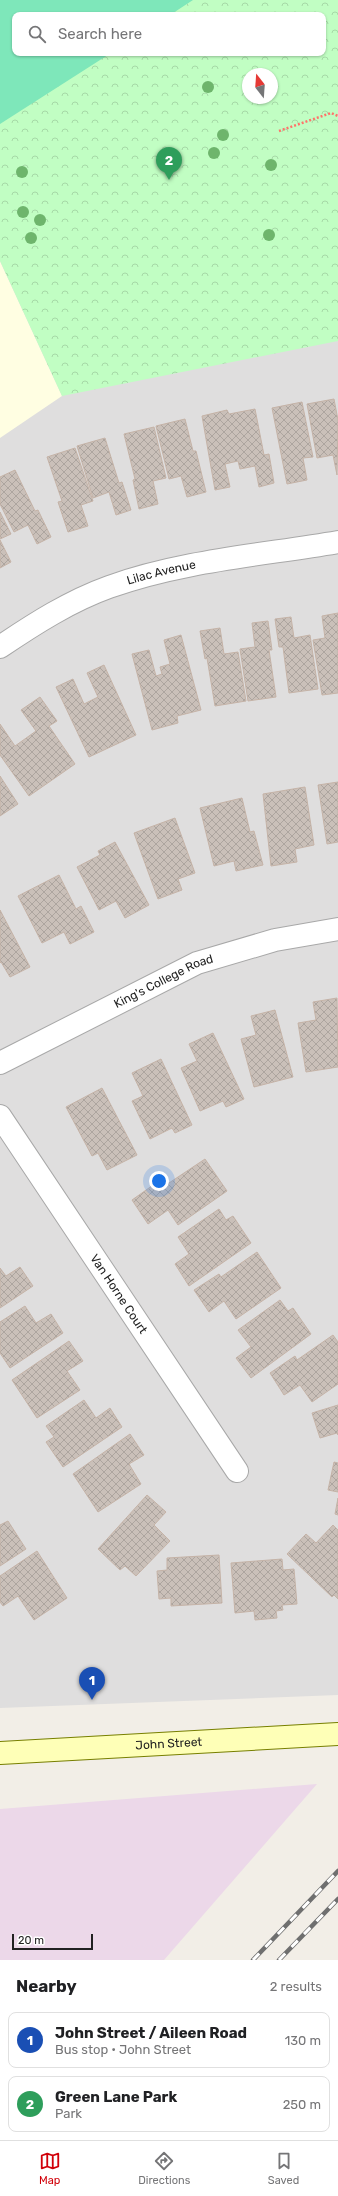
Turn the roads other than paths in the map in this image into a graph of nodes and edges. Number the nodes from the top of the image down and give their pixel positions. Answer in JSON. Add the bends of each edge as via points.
{"nodes":[{"id":1,"x":338,"y":542,"type":"edge"},
{"id":2,"x":0,"y":647,"type":"edge"},
{"id":3,"x":338,"y":929,"type":"edge"},
{"id":4,"x":0,"y":1063,"type":"edge"},
{"id":5,"x":0,"y":1116,"type":"edge"},
{"id":6,"x":237,"y":1471,"type":"dead end"},
{"id":7,"x":338,"y":1734,"type":"edge"},
{"id":8,"x":0,"y":1753,"type":"edge"}],
"edges":[{"from":1,"to":2,"type":"street","name":"Lilac Avenue","via":[[172,570],[109,587],[62,609]]},
{"from":3,"to":4,"type":"street","name":"King's College Road","via":[[275,940],[197,962]]},
{"from":5,"to":6,"type":"street","name":"Van Horne Court"},
{"from":7,"to":8,"type":"main road","name":"John Street"}]}
